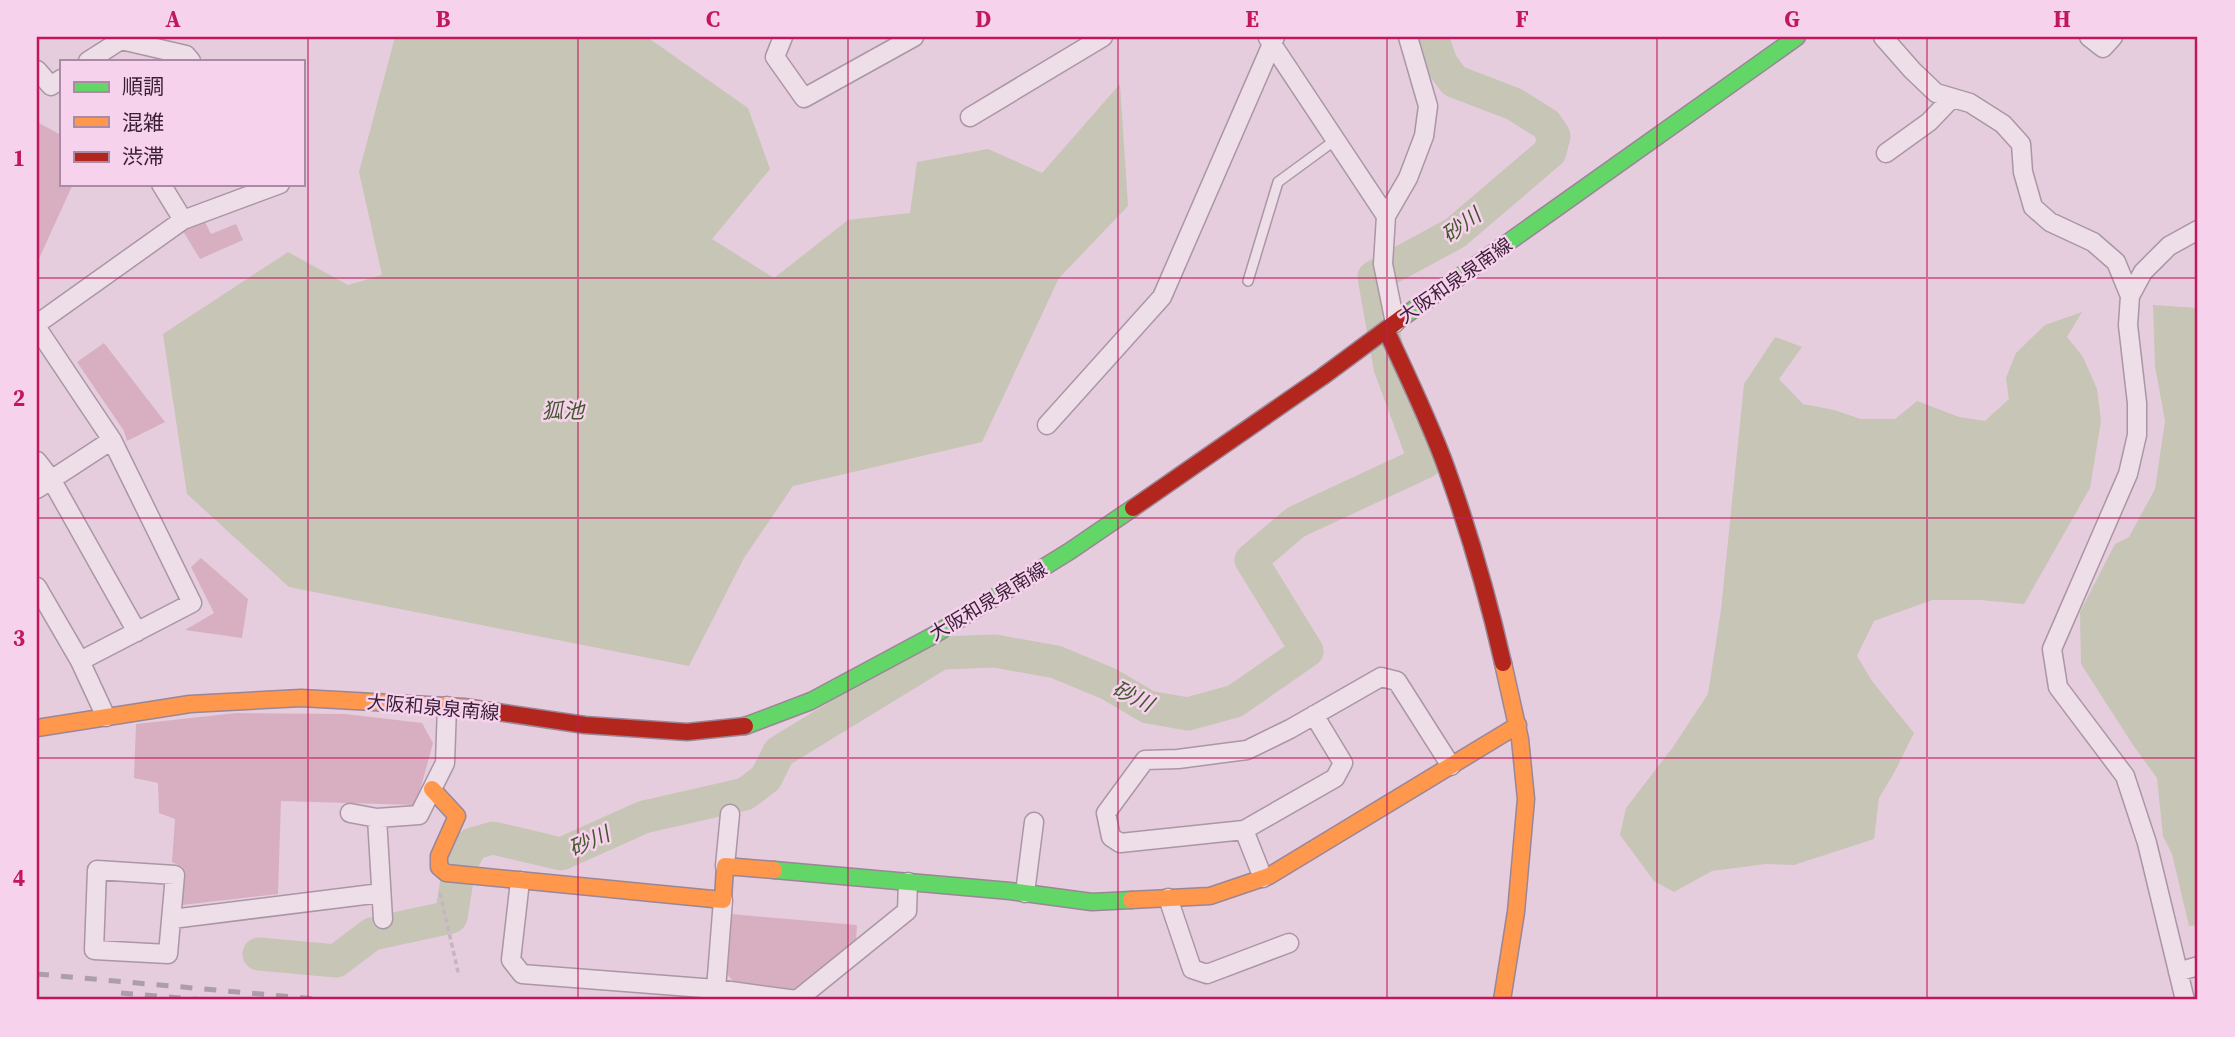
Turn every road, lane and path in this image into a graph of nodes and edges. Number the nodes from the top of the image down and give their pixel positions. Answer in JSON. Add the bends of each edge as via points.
{"nodes":[{"id":1,"x":783,"y":37,"type":"edge"},
{"id":2,"x":914,"y":37,"type":"edge"},
{"id":3,"x":1103,"y":37,"type":"edge"},
{"id":4,"x":1408,"y":37,"type":"edge"},
{"id":5,"x":1797,"y":37,"type":"edge"},
{"id":6,"x":1883,"y":37,"type":"edge"},
{"id":7,"x":2089,"y":37,"type":"edge"},
{"id":8,"x":2113,"y":37,"type":"edge"},
{"id":9,"x":1272,"y":39,"type":"edge"},
{"id":10,"x":90,"y":60,"type":"edge"},
{"id":11,"x":190,"y":60,"type":"edge"},
{"id":12,"x":37,"y":70,"type":"edge"},
{"id":13,"x":58,"y":86,"type":"edge"},
{"id":14,"x":1952,"y":98,"type":"junction"},
{"id":15,"x":970,"y":117,"type":"dead end"},
{"id":16,"x":1334,"y":141,"type":"junction"},
{"id":17,"x":1885,"y":153,"type":"dead end"},
{"id":18,"x":162,"y":186,"type":"edge"},
{"id":19,"x":275,"y":186,"type":"edge"},
{"id":20,"x":1385,"y":216,"type":"junction"},
{"id":21,"x":183,"y":220,"type":"junction"},
{"id":22,"x":2198,"y":230,"type":"edge"},
{"id":23,"x":1248,"y":281,"type":"dead end"},
{"id":24,"x":2130,"y":296,"type":"junction"},
{"id":25,"x":37,"y":326,"type":"edge"},
{"id":26,"x":1390,"y":326,"type":"junction"},
{"id":27,"x":1047,"y":425,"type":"dead end"},
{"id":28,"x":112,"y":440,"type":"junction"},
{"id":29,"x":37,"y":461,"type":"edge"},
{"id":30,"x":44,"y":484,"type":"edge"},
{"id":31,"x":37,"y":587,"type":"edge"},
{"id":32,"x":137,"y":632,"type":"junction"},
{"id":33,"x":80,"y":661,"type":"junction"},
{"id":34,"x":447,"y":706,"type":"junction"},
{"id":35,"x":1314,"y":715,"type":"junction"},
{"id":36,"x":106,"y":717,"type":"junction"},
{"id":37,"x":1518,"y":725,"type":"junction"},
{"id":38,"x":37,"y":727,"type":"edge"},
{"id":39,"x":1451,"y":766,"type":"junction"},
{"id":40,"x":432,"y":789,"type":"junction"},
{"id":41,"x":350,"y":813,"type":"dead end"},
{"id":42,"x":730,"y":814,"type":"dead end"},
{"id":43,"x":377,"y":818,"type":"junction"},
{"id":44,"x":1034,"y":822,"type":"dead end"},
{"id":45,"x":1244,"y":831,"type":"junction"},
{"id":46,"x":725,"y":866,"type":"junction"},
{"id":47,"x":1263,"y":878,"type":"junction"},
{"id":48,"x":520,"y":881,"type":"junction"},
{"id":49,"x":908,"y":882,"type":"junction"},
{"id":50,"x":439,"y":890,"type":"dead end"},
{"id":51,"x":381,"y":893,"type":"junction"},
{"id":52,"x":1025,"y":893,"type":"junction"},
{"id":53,"x":1168,"y":898,"type":"junction"},
{"id":54,"x":723,"y":900,"type":"junction"},
{"id":55,"x":172,"y":919,"type":"junction"},
{"id":56,"x":383,"y":919,"type":"dead end"},
{"id":57,"x":1289,"y":943,"type":"dead end"},
{"id":58,"x":2198,"y":966,"type":"edge"},
{"id":59,"x":2178,"y":972,"type":"junction"},
{"id":60,"x":459,"y":976,"type":"dead end"},
{"id":61,"x":716,"y":989,"type":"junction"},
{"id":62,"x":1502,"y":1000,"type":"edge"},
{"id":63,"x":2185,"y":1000,"type":"edge"}],
"edges":[{"from":1,"to":2,"type":"street","via":[[775,57],[804,98]]},
{"from":3,"to":15,"type":"street"},
{"from":4,"to":20,"type":"street","via":[[1427,116],[1408,178]]},
{"from":5,"to":26,"type":"street","name":"大阪和泉泉南線"},
{"from":6,"to":14,"type":"street","via":[[1936,93]]},
{"from":7,"to":8,"type":"street","via":[[2103,48]]},
{"from":9,"to":16,"type":"street"},
{"from":9,"to":27,"type":"street","via":[[1162,297]]},
{"from":10,"to":11,"type":"street","via":[[121,40],[186,55]]},
{"from":12,"to":13,"type":"street"},
{"from":14,"to":17,"type":"street","via":[[1929,122]]},
{"from":14,"to":24,"type":"street","via":[[2004,124],[2021,144],[2023,172],[2034,207],[2050,222],[2093,242],[2116,261]]},
{"from":16,"to":20,"type":"street"},
{"from":16,"to":23,"type":"lane","via":[[1278,182]]},
{"from":18,"to":21,"type":"street"},
{"from":19,"to":21,"type":"street"},
{"from":20,"to":26,"type":"street","via":[[1383,264]]},
{"from":21,"to":25,"type":"street"},
{"from":22,"to":24,"type":"street","via":[[2169,246],[2143,272]]},
{"from":24,"to":59,"type":"street","via":[[2137,435],[2128,474],[2052,649],[2058,687],[2125,776],[2147,843]]},
{"from":25,"to":28,"type":"street"},
{"from":26,"to":34,"type":"street","name":"大阪和泉泉南線","via":[[1070,551],[934,635],[811,701],[745,726],[687,732],[585,725]]},
{"from":26,"to":37,"type":"street","via":[[1446,468],[1493,619]]},
{"from":28,"to":30,"type":"street"},
{"from":28,"to":32,"type":"street","via":[[192,603]]},
{"from":29,"to":30,"type":"street"},
{"from":30,"to":32,"type":"street"},
{"from":31,"to":33,"type":"street"},
{"from":32,"to":33,"type":"street"},
{"from":33,"to":36,"type":"street"},
{"from":34,"to":36,"type":"street","name":"大阪和泉泉南線","via":[[301,698],[190,704]]},
{"from":34,"to":40,"type":"street","via":[[445,763]]},
{"from":35,"to":39,"type":"street","via":[[1381,677],[1397,681]]},
{"from":35,"to":45,"type":"street","via":[[1343,763],[1335,778]]},
{"from":35,"to":45,"type":"street","via":[[1247,750],[1145,761],[1106,813],[1111,837],[1120,843]]},
{"from":36,"to":38,"type":"street","name":"大阪和泉泉南線"},
{"from":37,"to":39,"type":"street"},
{"from":37,"to":62,"type":"street","via":[[1526,799]]},
{"from":39,"to":47,"type":"street"},
{"from":40,"to":43,"type":"street","via":[[419,815]]},
{"from":40,"to":48,"type":"street","via":[[457,816],[439,856],[439,867],[446,873]]},
{"from":41,"to":43,"type":"street"},
{"from":42,"to":46,"type":"street"},
{"from":43,"to":51,"type":"street"},
{"from":44,"to":52,"type":"street"},
{"from":45,"to":47,"type":"street"},
{"from":46,"to":49,"type":"street"},
{"from":46,"to":54,"type":"street"},
{"from":47,"to":53,"type":"street","via":[[1210,896]]},
{"from":48,"to":54,"type":"street"},
{"from":48,"to":61,"type":"street","via":[[511,960],[522,974]]},
{"from":49,"to":52,"type":"street"},
{"from":49,"to":61,"type":"street","via":[[907,911],[797,1000]]},
{"from":50,"to":60,"type":"path"},
{"from":51,"to":55,"type":"street"},
{"from":51,"to":56,"type":"street"},
{"from":52,"to":53,"type":"street","via":[[1092,902]]},
{"from":53,"to":57,"type":"street","via":[[1192,969],[1206,974]]},
{"from":54,"to":61,"type":"street"},
{"from":55,"to":55,"type":"street","via":[[168,954],[94,950],[97,870],[175,875]]},
{"from":58,"to":59,"type":"street"},
{"from":59,"to":63,"type":"street"}]}
